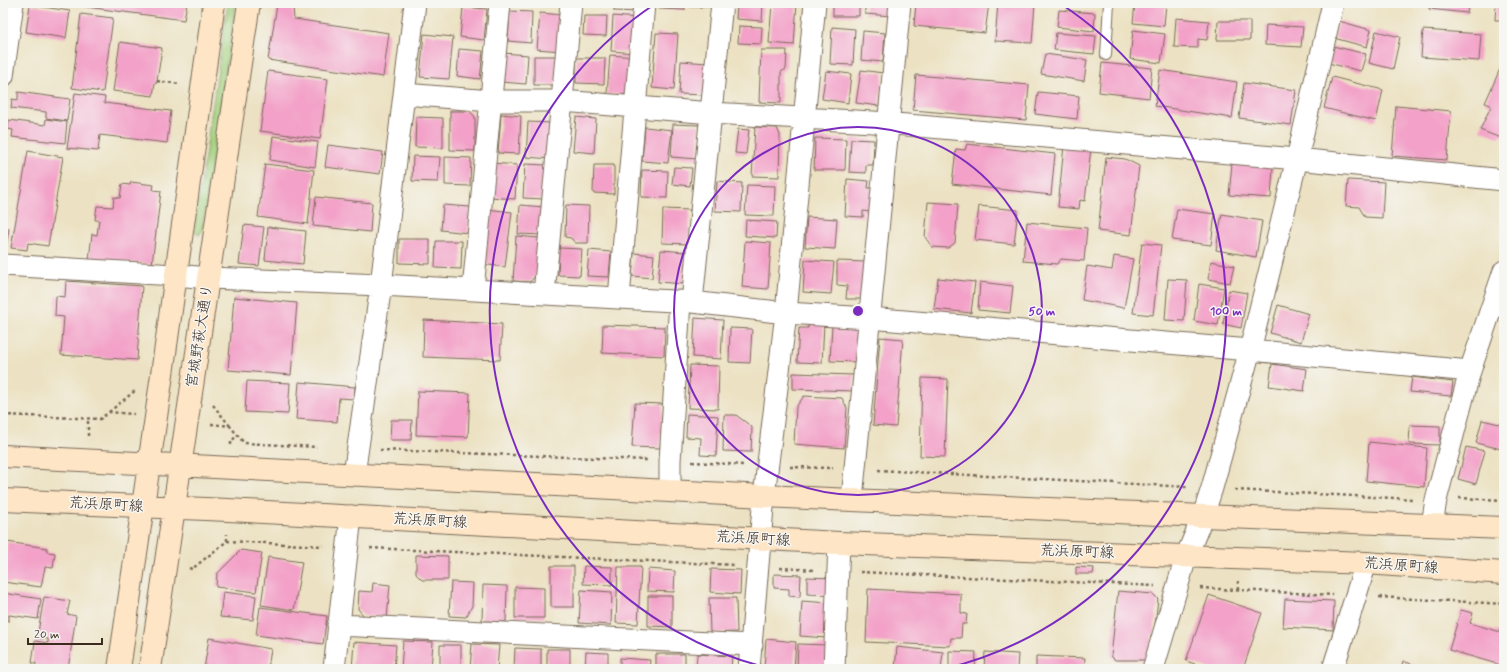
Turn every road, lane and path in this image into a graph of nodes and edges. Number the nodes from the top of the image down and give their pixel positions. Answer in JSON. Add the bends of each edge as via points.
{"nodes":[{"id":1,"x":13,"y":3,"type":"edge"},
{"id":2,"x":214,"y":3,"type":"edge"},
{"id":3,"x":249,"y":3,"type":"edge"},
{"id":4,"x":415,"y":3,"type":"edge"},
{"id":5,"x":500,"y":3,"type":"edge"},
{"id":6,"x":571,"y":3,"type":"edge"},
{"id":7,"x":644,"y":3,"type":"edge"},
{"id":8,"x":722,"y":3,"type":"edge"},
{"id":9,"x":815,"y":3,"type":"edge"},
{"id":10,"x":900,"y":3,"type":"edge"},
{"id":11,"x":1109,"y":3,"type":"edge"},
{"id":12,"x":1333,"y":3,"type":"edge"},
{"id":13,"x":1106,"y":55,"type":"dead end"},
{"id":14,"x":3,"y":76,"type":"edge"},
{"id":15,"x":157,"y":81,"type":"dead end"},
{"id":16,"x":183,"y":84,"type":"dead end"},
{"id":17,"x":404,"y":94,"type":"junction"},
{"id":18,"x":491,"y":101,"type":"junction"},
{"id":19,"x":562,"y":101,"type":"junction"},
{"id":20,"x":636,"y":106,"type":"junction"},
{"id":21,"x":712,"y":113,"type":"junction"},
{"id":22,"x":805,"y":118,"type":"junction"},
{"id":23,"x":888,"y":124,"type":"junction"},
{"id":24,"x":1297,"y":159,"type":"junction"},
{"id":25,"x":1504,"y":180,"type":"edge"},
{"id":26,"x":3,"y":265,"type":"edge"},
{"id":27,"x":1504,"y":271,"type":"edge"},
{"id":28,"x":175,"y":275,"type":"junction"},
{"id":29,"x":209,"y":278,"type":"junction"},
{"id":30,"x":381,"y":285,"type":"junction"},
{"id":31,"x":473,"y":290,"type":"junction"},
{"id":32,"x":544,"y":294,"type":"junction"},
{"id":33,"x":619,"y":298,"type":"junction"},
{"id":34,"x":686,"y":301,"type":"junction"},
{"id":35,"x":786,"y":313,"type":"junction"},
{"id":36,"x":869,"y":318,"type":"junction"},
{"id":37,"x":1250,"y":350,"type":"junction"},
{"id":38,"x":1470,"y":371,"type":"junction"},
{"id":39,"x":135,"y":414,"type":"dead end"},
{"id":40,"x":3,"y":415,"type":"edge"},
{"id":41,"x":88,"y":419,"type":"junction"},
{"id":42,"x":88,"y":436,"type":"dead end"},
{"id":43,"x":3,"y":456,"type":"edge"},
{"id":44,"x":149,"y":463,"type":"junction"},
{"id":45,"x":180,"y":465,"type":"junction"},
{"id":46,"x":354,"y":475,"type":"junction"},
{"id":47,"x":670,"y":491,"type":"junction"},
{"id":48,"x":764,"y":496,"type":"junction"},
{"id":49,"x":852,"y":499,"type":"junction"},
{"id":50,"x":3,"y":500,"type":"edge"},
{"id":51,"x":143,"y":507,"type":"junction"},
{"id":52,"x":173,"y":508,"type":"junction"},
{"id":53,"x":351,"y":516,"type":"junction"},
{"id":54,"x":1203,"y":516,"type":"junction"},
{"id":55,"x":1432,"y":525,"type":"junction"},
{"id":56,"x":227,"y":528,"type":"dead end"},
{"id":57,"x":1504,"y":528,"type":"edge"},
{"id":58,"x":761,"y":539,"type":"junction"},
{"id":59,"x":227,"y":541,"type":"junction"},
{"id":60,"x":839,"y":543,"type":"junction"},
{"id":61,"x":327,"y":546,"type":"dead end"},
{"id":62,"x":367,"y":548,"type":"dead end"},
{"id":63,"x":1186,"y":557,"type":"junction"},
{"id":64,"x":1366,"y":563,"type":"junction"},
{"id":65,"x":740,"y":566,"type":"dead end"},
{"id":66,"x":185,"y":568,"type":"dead end"},
{"id":67,"x":779,"y":568,"type":"dead end"},
{"id":68,"x":839,"y":571,"type":"junction"},
{"id":69,"x":1504,"y":573,"type":"edge"},
{"id":70,"x":1157,"y":586,"type":"dead end"},
{"id":71,"x":1195,"y":588,"type":"dead end"},
{"id":72,"x":1338,"y":595,"type":"dead end"},
{"id":73,"x":1374,"y":597,"type":"dead end"},
{"id":74,"x":1504,"y":604,"type":"edge"},
{"id":75,"x":338,"y":625,"type":"junction"},
{"id":76,"x":752,"y":645,"type":"junction"},
{"id":77,"x":119,"y":669,"type":"edge"},
{"id":78,"x":150,"y":669,"type":"edge"},
{"id":79,"x":334,"y":669,"type":"edge"},
{"id":80,"x":749,"y":669,"type":"edge"},
{"id":81,"x":834,"y":669,"type":"edge"},
{"id":82,"x":1153,"y":669,"type":"edge"},
{"id":83,"x":1333,"y":669,"type":"edge"}],
"edges":[{"from":1,"to":14,"type":"street"},
{"from":2,"to":28,"type":"main road"},
{"from":3,"to":29,"type":"main road","name":"宮城野萩大通り"},
{"from":4,"to":17,"type":"street"},
{"from":5,"to":18,"type":"street"},
{"from":6,"to":19,"type":"street"},
{"from":7,"to":20,"type":"street"},
{"from":8,"to":21,"type":"street"},
{"from":9,"to":22,"type":"street"},
{"from":10,"to":23,"type":"street"},
{"from":11,"to":13,"type":"lane"},
{"from":12,"to":24,"type":"street"},
{"from":15,"to":16,"type":"path"},
{"from":17,"to":18,"type":"street"},
{"from":17,"to":30,"type":"street"},
{"from":18,"to":19,"type":"street"},
{"from":18,"to":31,"type":"street"},
{"from":19,"to":20,"type":"street"},
{"from":19,"to":32,"type":"street"},
{"from":20,"to":21,"type":"street"},
{"from":20,"to":33,"type":"street"},
{"from":21,"to":22,"type":"street"},
{"from":21,"to":34,"type":"street"},
{"from":22,"to":23,"type":"street"},
{"from":22,"to":35,"type":"street"},
{"from":23,"to":24,"type":"street"},
{"from":23,"to":36,"type":"street"},
{"from":24,"to":25,"type":"street"},
{"from":24,"to":37,"type":"street"},
{"from":26,"to":28,"type":"street"},
{"from":27,"to":38,"type":"street"},
{"from":28,"to":29,"type":"street"},
{"from":28,"to":44,"type":"main road"},
{"from":29,"to":30,"type":"street"},
{"from":29,"to":45,"type":"main road","name":"宮城野萩大通り"},
{"from":30,"to":31,"type":"street"},
{"from":30,"to":46,"type":"street"},
{"from":31,"to":32,"type":"street"},
{"from":32,"to":33,"type":"street"},
{"from":33,"to":34,"type":"street"},
{"from":34,"to":35,"type":"street"},
{"from":34,"to":47,"type":"street","via":[[670,461]]},
{"from":35,"to":36,"type":"street"},
{"from":35,"to":48,"type":"street"},
{"from":36,"to":37,"type":"street"},
{"from":36,"to":49,"type":"street"},
{"from":37,"to":38,"type":"street"},
{"from":37,"to":54,"type":"street"},
{"from":38,"to":55,"type":"street","via":[[1436,500]]},
{"from":39,"to":41,"type":"path","via":[[109,412],[100,419]]},
{"from":40,"to":41,"type":"path"},
{"from":41,"to":42,"type":"path"},
{"from":43,"to":44,"type":"main road"},
{"from":44,"to":45,"type":"main road"},
{"from":44,"to":51,"type":"main road"},
{"from":45,"to":46,"type":"main road"},
{"from":45,"to":52,"type":"main road","name":"宮城野萩大通り"},
{"from":46,"to":47,"type":"main road"},
{"from":47,"to":48,"type":"main road"},
{"from":48,"to":49,"type":"main road"},
{"from":48,"to":58,"type":"street"},
{"from":49,"to":54,"type":"main road"},
{"from":50,"to":51,"type":"main road","name":"荒浜原町線"},
{"from":51,"to":52,"type":"main road","name":"荒浜原町線"},
{"from":51,"to":77,"type":"main road"},
{"from":52,"to":53,"type":"main road","name":"荒浜原町線"},
{"from":52,"to":78,"type":"main road","name":"宮城野萩大通り"},
{"from":53,"to":58,"type":"main road","name":"荒浜原町線"},
{"from":53,"to":75,"type":"street"},
{"from":54,"to":55,"type":"main road"},
{"from":54,"to":63,"type":"street"},
{"from":55,"to":57,"type":"main road"},
{"from":56,"to":59,"type":"path"},
{"from":58,"to":60,"type":"main road","name":"荒浜原町線"},
{"from":58,"to":76,"type":"street"},
{"from":59,"to":61,"type":"path"},
{"from":59,"to":66,"type":"path","via":[[192,569]]},
{"from":60,"to":63,"type":"main road","name":"荒浜原町線"},
{"from":60,"to":68,"type":"street"},
{"from":62,"to":65,"type":"path"},
{"from":63,"to":64,"type":"main road","name":"荒浜原町線"},
{"from":63,"to":82,"type":"street"},
{"from":64,"to":69,"type":"main road","name":"荒浜原町線"},
{"from":64,"to":83,"type":"street"},
{"from":67,"to":68,"type":"path"},
{"from":68,"to":70,"type":"path"},
{"from":68,"to":81,"type":"street"},
{"from":71,"to":72,"type":"path"},
{"from":73,"to":74,"type":"path"},
{"from":75,"to":76,"type":"street"},
{"from":75,"to":79,"type":"street"},
{"from":76,"to":80,"type":"street"}]}
